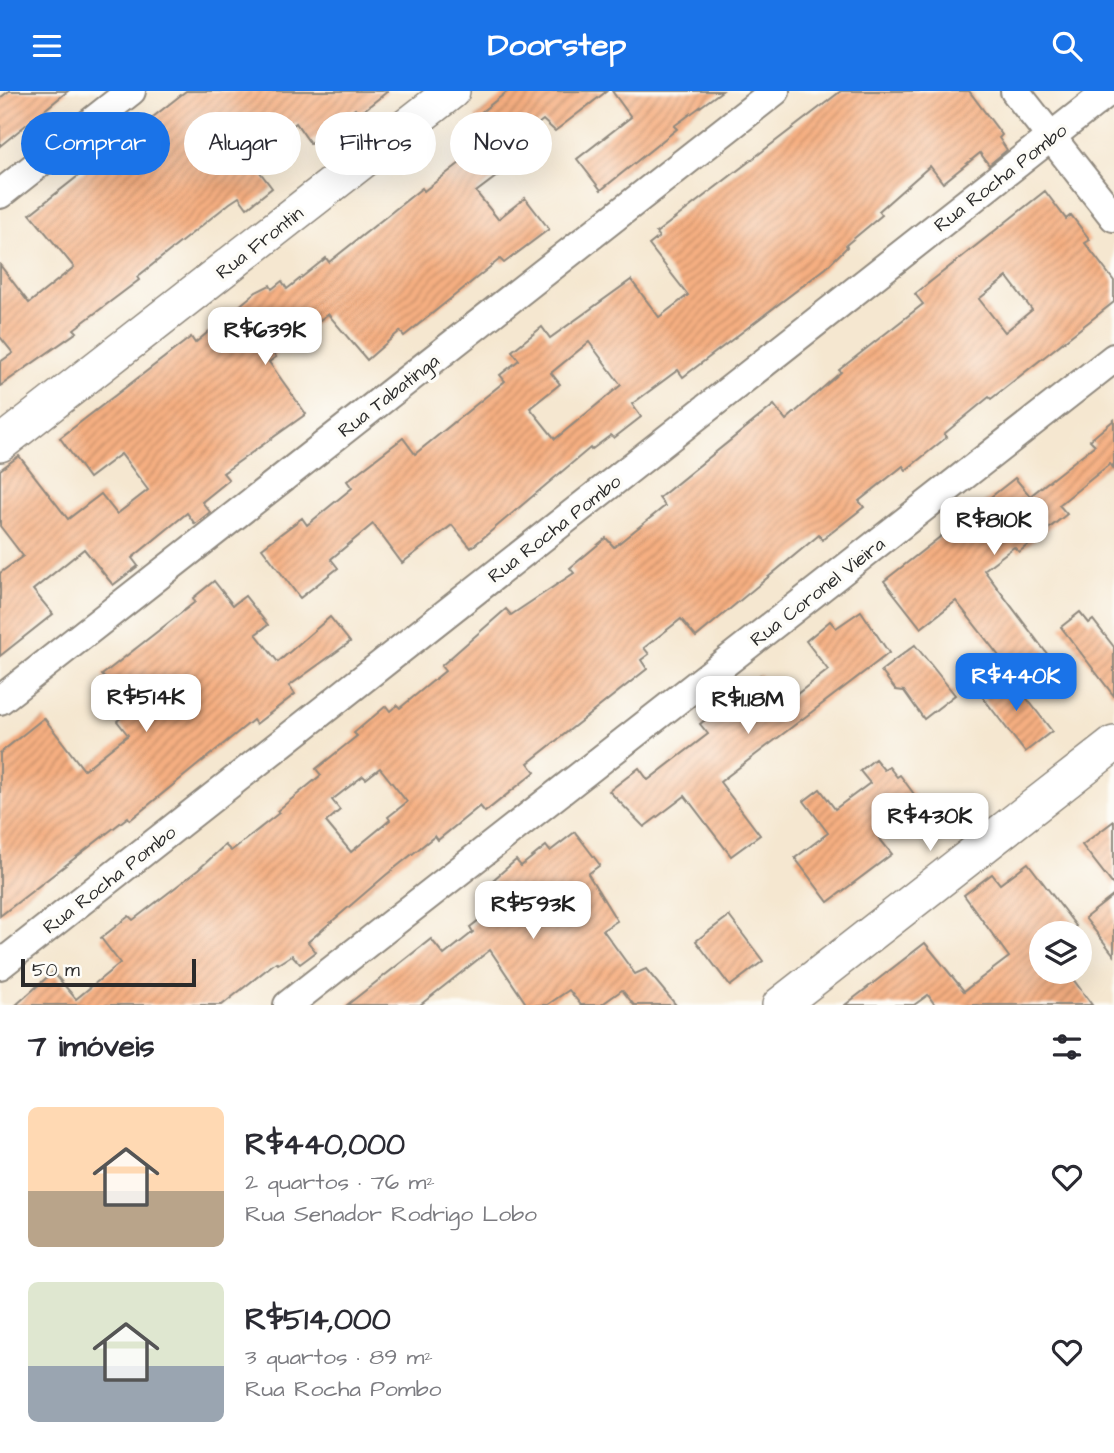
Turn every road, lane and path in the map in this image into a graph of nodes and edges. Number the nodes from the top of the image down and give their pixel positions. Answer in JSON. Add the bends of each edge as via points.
{"nodes":[{"id":1,"x":131,"y":91,"type":"edge"},
{"id":2,"x":452,"y":91,"type":"edge"},
{"id":3,"x":775,"y":91,"type":"edge"},
{"id":4,"x":1015,"y":91,"type":"edge"},
{"id":5,"x":1109,"y":91,"type":"edge"},
{"id":6,"x":1051,"y":137,"type":"junction"},
{"id":7,"x":0,"y":194,"type":"edge"},
{"id":8,"x":1114,"y":217,"type":"edge"},
{"id":9,"x":1114,"y":358,"type":"edge"},
{"id":10,"x":0,"y":444,"type":"edge"},
{"id":11,"x":0,"y":700,"type":"edge"},
{"id":12,"x":1114,"y":744,"type":"edge"},
{"id":13,"x":0,"y":965,"type":"edge"},
{"id":14,"x":288,"y":1005,"type":"edge"},
{"id":15,"x":780,"y":1005,"type":"edge"}],
"edges":[{"from":1,"to":7,"type":"street"},
{"from":2,"to":10,"type":"street","name":"Rua Frontin"},
{"from":3,"to":11,"type":"street","name":"Rua Tabatinga"},
{"from":4,"to":6,"type":"street"},
{"from":5,"to":6,"type":"street","name":"Rua Rocha Pombo"},
{"from":6,"to":8,"type":"street"},
{"from":6,"to":13,"type":"street","name":"Rua Rocha Pombo"},
{"from":9,"to":14,"type":"street","name":"Rua Coronel Vieira"},
{"from":12,"to":15,"type":"street"}]}
